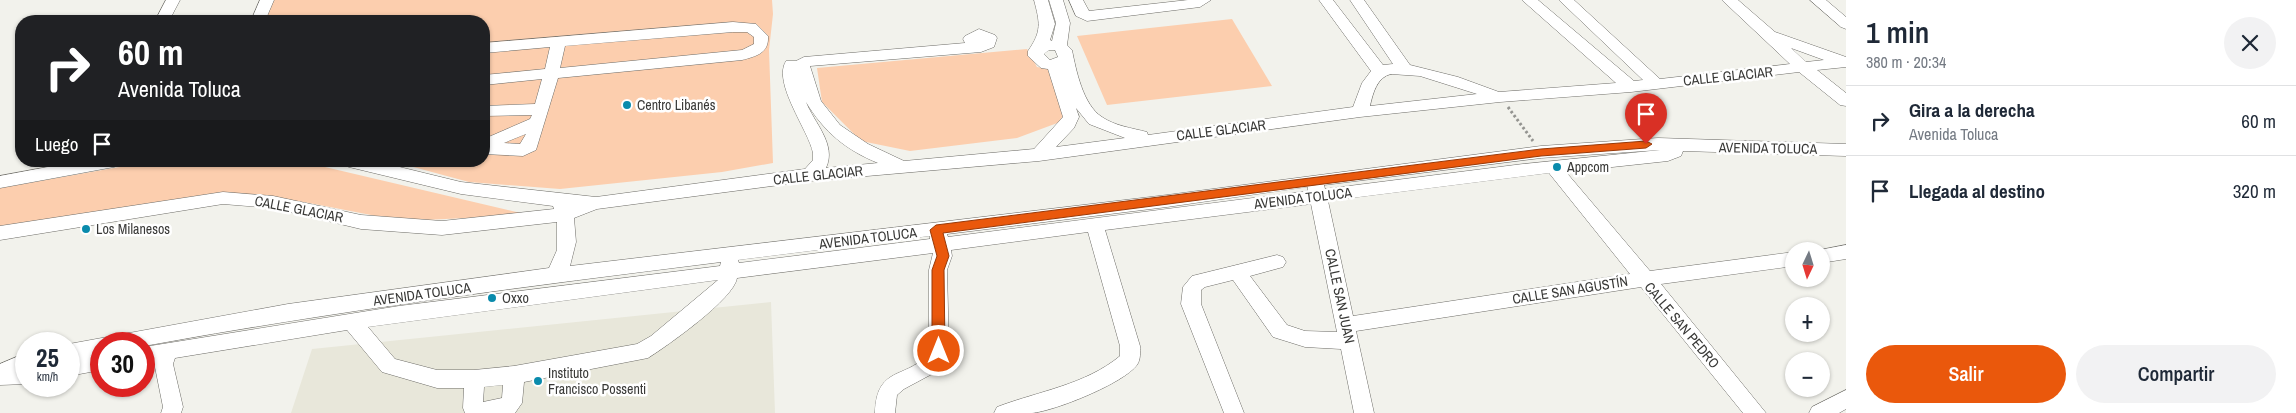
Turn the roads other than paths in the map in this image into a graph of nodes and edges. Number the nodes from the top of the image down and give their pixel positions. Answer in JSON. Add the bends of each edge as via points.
{"nodes":[{"id":1,"x":173,"y":0,"type":"edge"},
{"id":2,"x":267,"y":0,"type":"edge"},
{"id":3,"x":1041,"y":0,"type":"edge"},
{"id":4,"x":1056,"y":0,"type":"edge"},
{"id":5,"x":1076,"y":0,"type":"edge"},
{"id":6,"x":1204,"y":0,"type":"edge"},
{"id":7,"x":1326,"y":0,"type":"edge"},
{"id":8,"x":1357,"y":0,"type":"edge"},
{"id":9,"x":1529,"y":0,"type":"edge"},
{"id":10,"x":1566,"y":0,"type":"edge"},
{"id":11,"x":1728,"y":0,"type":"edge"},
{"id":12,"x":1817,"y":0,"type":"edge"},
{"id":13,"x":165,"y":15,"type":"edge"},
{"id":14,"x":261,"y":15,"type":"edge"},
{"id":15,"x":1846,"y":24,"type":"edge"},
{"id":16,"x":1769,"y":34,"type":"junction"},
{"id":17,"x":559,"y":41,"type":"junction"},
{"id":18,"x":974,"y":42,"type":"dead end"},
{"id":19,"x":490,"y":47,"type":"edge"},
{"id":20,"x":1060,"y":57,"type":"junction"},
{"id":21,"x":1846,"y":62,"type":"edge"},
{"id":22,"x":1802,"y":67,"type":"junction"},
{"id":23,"x":1404,"y":68,"type":"junction"},
{"id":24,"x":1380,"y":72,"type":"junction"},
{"id":25,"x":551,"y":75,"type":"junction"},
{"id":26,"x":490,"y":80,"type":"edge"},
{"id":27,"x":1656,"y":84,"type":"junction"},
{"id":28,"x":1631,"y":87,"type":"junction"},
{"id":29,"x":1500,"y":97,"type":"junction"},
{"id":30,"x":1846,"y":101,"type":"edge"},
{"id":31,"x":490,"y":112,"type":"edge"},
{"id":32,"x":1360,"y":112,"type":"junction"},
{"id":33,"x":539,"y":116,"type":"junction"},
{"id":34,"x":822,"y":129,"type":"junction"},
{"id":35,"x":1151,"y":139,"type":"junction"},
{"id":36,"x":490,"y":144,"type":"edge"},
{"id":37,"x":1846,"y":150,"type":"edge"},
{"id":38,"x":1038,"y":155,"type":"junction"},
{"id":39,"x":1547,"y":160,"type":"junction"},
{"id":40,"x":902,"y":166,"type":"junction"},
{"id":41,"x":81,"y":167,"type":"edge"},
{"id":42,"x":374,"y":167,"type":"edge"},
{"id":43,"x":810,"y":176,"type":"junction"},
{"id":44,"x":0,"y":182,"type":"edge"},
{"id":45,"x":1317,"y":188,"type":"junction"},
{"id":46,"x":562,"y":207,"type":"junction"},
{"id":47,"x":1095,"y":225,"type":"junction"},
{"id":48,"x":0,"y":233,"type":"edge"},
{"id":49,"x":930,"y":238,"type":"junction"},
{"id":50,"x":1846,"y":252,"type":"edge"},
{"id":51,"x":1830,"y":255,"type":"edge"},
{"id":52,"x":1785,"y":260,"type":"edge"},
{"id":53,"x":730,"y":262,"type":"junction"},
{"id":54,"x":1277,"y":262,"type":"dead end"},
{"id":55,"x":1237,"y":272,"type":"junction"},
{"id":56,"x":555,"y":275,"type":"junction"},
{"id":57,"x":1644,"y":279,"type":"junction"},
{"id":58,"x":351,"y":321,"type":"junction"},
{"id":59,"x":1348,"y":333,"type":"junction"},
{"id":60,"x":155,"y":336,"type":"edge"},
{"id":61,"x":167,"y":350,"type":"junction"},
{"id":62,"x":155,"y":353,"type":"edge"},
{"id":63,"x":15,"y":368,"type":"edge"},
{"id":64,"x":0,"y":375,"type":"edge"},
{"id":65,"x":514,"y":375,"type":"junction"},
{"id":66,"x":15,"y":376,"type":"edge"},
{"id":67,"x":474,"y":379,"type":"junction"},
{"id":68,"x":1846,"y":400,"type":"edge"},
{"id":69,"x":171,"y":413,"type":"edge"},
{"id":70,"x":885,"y":413,"type":"edge"},
{"id":71,"x":1004,"y":413,"type":"edge"},
{"id":72,"x":1234,"y":413,"type":"edge"},
{"id":73,"x":1364,"y":413,"type":"edge"},
{"id":74,"x":1756,"y":413,"type":"edge"},
{"id":75,"x":1819,"y":413,"type":"edge"}],
"edges":[{"from":1,"to":13,"type":"street"},
{"from":2,"to":14,"type":"street"},
{"from":3,"to":20,"type":"street","via":[[1048,24],[1041,46]]},
{"from":4,"to":20,"type":"street","via":[[1063,23]]},
{"from":5,"to":6,"type":"street","via":[[1081,13],[1087,16]]},
{"from":7,"to":24,"type":"street"},
{"from":8,"to":23,"type":"street"},
{"from":9,"to":28,"type":"street"},
{"from":10,"to":27,"type":"street"},
{"from":11,"to":16,"type":"street"},
{"from":12,"to":15,"type":"street"},
{"from":16,"to":21,"type":"street"},
{"from":16,"to":22,"type":"street"},
{"from":17,"to":19,"type":"street"},
{"from":17,"to":25,"type":"street"},
{"from":17,"to":25,"type":"street","via":[[733,27],[751,27],[761,36],[760,45],[753,52],[742,55]]},
{"from":18,"to":34,"type":"street","via":[[800,62]]},
{"from":20,"to":35,"type":"street","via":[[1084,111],[1092,121]]},
{"from":20,"to":38,"type":"street","via":[[1071,117]]},
{"from":21,"to":22,"type":"street","name":"CALLE GLACIAR"},
{"from":22,"to":27,"type":"street","name":"CALLE GLACIAR"},
{"from":22,"to":30,"type":"street"},
{"from":23,"to":24,"type":"street"},
{"from":23,"to":29,"type":"street"},
{"from":24,"to":32,"type":"street","via":[[1365,94]]},
{"from":25,"to":26,"type":"street"},
{"from":25,"to":33,"type":"street"},
{"from":27,"to":28,"type":"street","name":"CALLE GLACIAR"},
{"from":28,"to":29,"type":"street","name":"CALLE GLACIAR"},
{"from":29,"to":32,"type":"street","name":"CALLE GLACIAR"},
{"from":31,"to":33,"type":"street"},
{"from":32,"to":35,"type":"street","name":"CALLE GLACIAR"},
{"from":33,"to":36,"type":"street"},
{"from":34,"to":40,"type":"street","via":[[839,135],[864,152]]},
{"from":34,"to":43,"type":"street","via":[[819,168]]},
{"from":35,"to":38,"type":"street","name":"CALLE GLACIAR"},
{"from":37,"to":39,"type":"street","name":"AVENIDA TOLUCA","via":[[1689,146],[1668,155]]},
{"from":38,"to":40,"type":"street","name":"CALLE GLACIAR"},
{"from":39,"to":45,"type":"street","name":"AVENIDA TOLUCA"},
{"from":39,"to":57,"type":"street","name":"CALLE SAN PEDRO"},
{"from":40,"to":43,"type":"street","name":"CALLE GLACIAR"},
{"from":41,"to":44,"type":"street"},
{"from":42,"to":46,"type":"street","name":"CALLE GLACIAR"},
{"from":43,"to":46,"type":"street","name":"CALLE GLACIAR"},
{"from":45,"to":47,"type":"street","name":"AVENIDA TOLUCA"},
{"from":45,"to":49,"type":"street","name":"AVENIDA TOLUCA","via":[[1185,199]]},
{"from":45,"to":59,"type":"street","name":"CALLE SAN JUAN"},
{"from":46,"to":48,"type":"street","name":"CALLE GLACIAR","via":[[442,228],[361,222],[273,202],[223,198]]},
{"from":46,"to":56,"type":"street","via":[[568,244],[564,264]]},
{"from":47,"to":49,"type":"street","name":"AVENIDA TOLUCA"},
{"from":47,"to":71,"type":"street","via":[[1130,346],[1130,359],[1124,366],[1084,387]]},
{"from":49,"to":53,"type":"street","name":"AVENIDA TOLUCA"},
{"from":49,"to":70,"type":"street","via":[[927,259],[938,270],[939,351],[936,360],[928,367],[894,383],[886,392]]},
{"from":50,"to":51,"type":"street"},
{"from":52,"to":57,"type":"street","name":"CALLE SAN AGUSTÍN"},
{"from":53,"to":56,"type":"street","name":"AVENIDA TOLUCA"},
{"from":53,"to":58,"type":"street","name":"AVENIDA TOLUCA"},
{"from":53,"to":65,"type":"street","via":[[723,289],[658,342],[640,352]]},
{"from":54,"to":55,"type":"street"},
{"from":55,"to":59,"type":"street","name":"CALLE SAN AGUSTÍN","via":[[1280,331],[1305,339]]},
{"from":55,"to":72,"type":"street","via":[[1199,281],[1192,287],[1191,294],[1191,304]]},
{"from":56,"to":60,"type":"street","name":"AVENIDA TOLUCA","via":[[308,309]]},
{"from":57,"to":59,"type":"street","name":"CALLE SAN AGUSTÍN"},
{"from":57,"to":74,"type":"street","name":"CALLE SAN PEDRO"},
{"from":58,"to":61,"type":"street","name":"AVENIDA TOLUCA"},
{"from":58,"to":67,"type":"street","via":[[389,366],[437,379]]},
{"from":59,"to":73,"type":"street","name":"CALLE SAN JUAN"},
{"from":61,"to":62,"type":"street","name":"AVENIDA TOLUCA"},
{"from":61,"to":69,"type":"street","via":[[163,364],[173,407]]},
{"from":63,"to":64,"type":"street"},
{"from":64,"to":66,"type":"street"},
{"from":65,"to":67,"type":"street"},
{"from":65,"to":67,"type":"street","via":[[512,403],[496,410],[473,408]]},
{"from":68,"to":75,"type":"street"}]}
